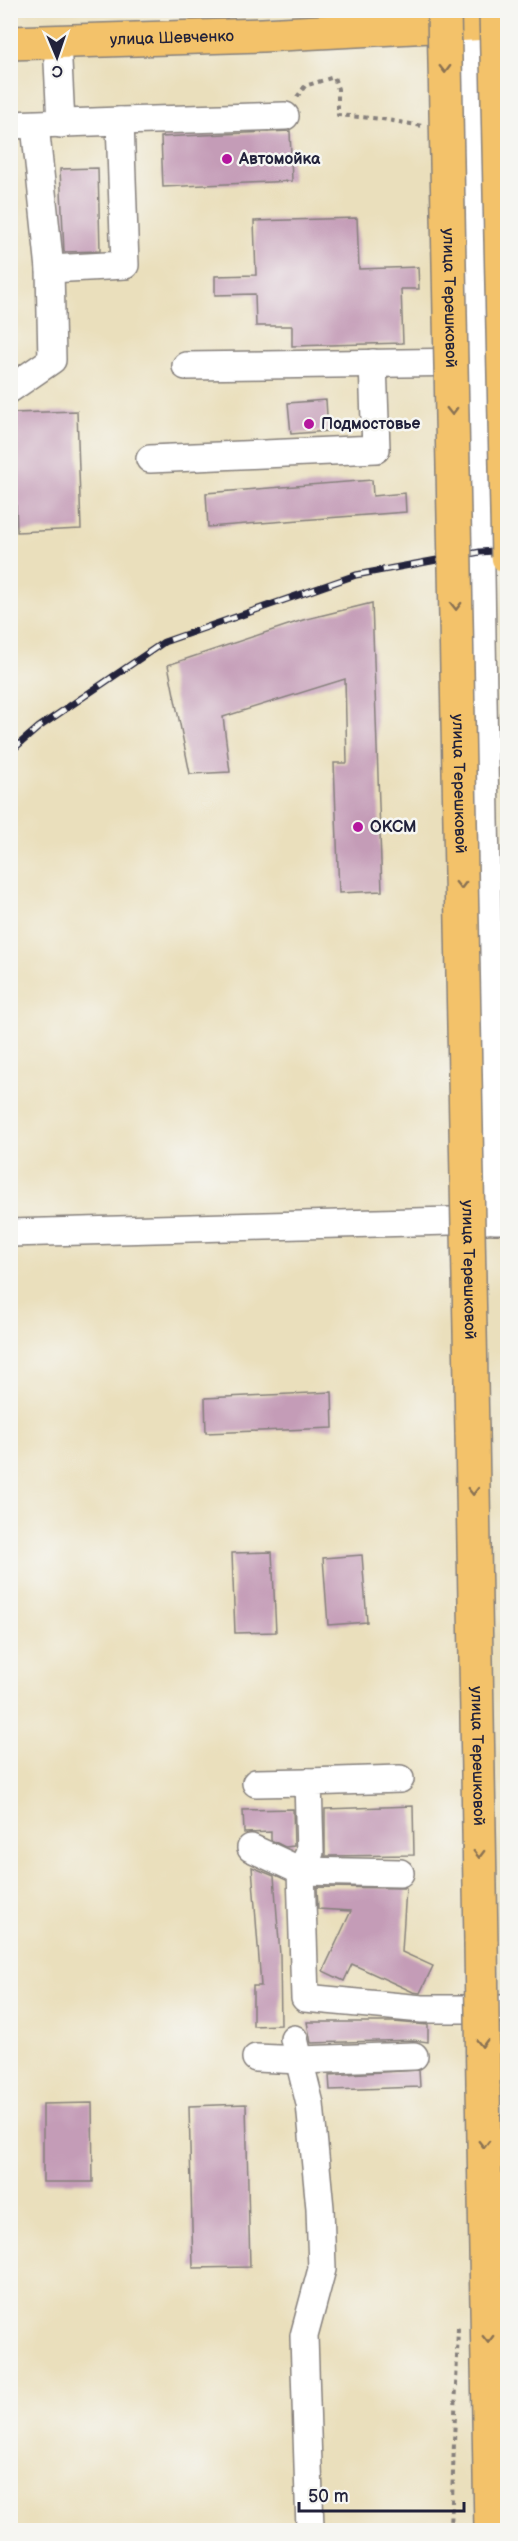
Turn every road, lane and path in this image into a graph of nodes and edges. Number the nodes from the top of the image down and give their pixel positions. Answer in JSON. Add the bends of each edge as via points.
{"nodes":[{"id":1,"x":304,"y":10,"type":"edge"},
{"id":2,"x":471,"y":15,"type":"edge"},
{"id":3,"x":340,"y":21,"type":"edge"},
{"id":4,"x":507,"y":22,"type":"edge"},
{"id":5,"x":262,"y":35,"type":"junction"},
{"id":6,"x":10,"y":42,"type":"edge"},
{"id":7,"x":57,"y":42,"type":"junction"},
{"id":8,"x":285,"y":116,"type":"joint"},
{"id":9,"x":120,"y":122,"type":"junction"},
{"id":10,"x":35,"y":125,"type":"edge"},
{"id":11,"x":427,"y":127,"type":"dead end"},
{"id":12,"x":50,"y":269,"type":"junction"},
{"id":13,"x":477,"y":361,"type":"junction"},
{"id":14,"x":373,"y":363,"type":"junction"},
{"id":15,"x":186,"y":366,"type":"dead end"},
{"id":16,"x":10,"y":389,"type":"edge"},
{"id":17,"x":150,"y":459,"type":"dead end"},
{"id":18,"x":507,"y":557,"type":"edge"},
{"id":19,"x":496,"y":820,"type":"edge"},
{"id":20,"x":501,"y":1220,"type":"edge"},
{"id":21,"x":10,"y":1233,"type":"edge"},
{"id":22,"x":400,"y":1779,"type":"dead end"},
{"id":23,"x":308,"y":1782,"type":"junction"},
{"id":24,"x":256,"y":1783,"type":"dead end"},
{"id":25,"x":251,"y":1848,"type":"dead end"},
{"id":26,"x":302,"y":1871,"type":"junction"},
{"id":27,"x":400,"y":1873,"type":"dead end"},
{"id":28,"x":507,"y":2009,"type":"edge"},
{"id":29,"x":297,"y":2050,"type":"junction"},
{"id":30,"x":414,"y":2056,"type":"dead end"},
{"id":31,"x":256,"y":2058,"type":"dead end"},
{"id":32,"x":310,"y":2530,"type":"edge"},
{"id":33,"x":491,"y":2530,"type":"edge"}],
"edges":[{"from":1,"to":5,"type":"main road","name":"улица Шевченко"},
{"from":2,"to":3,"type":"main road","name":"улица Шевченко"},
{"from":2,"to":4,"type":"main road","name":"улица Шевченко"},
{"from":2,"to":13,"type":"lane"},
{"from":2,"to":18,"type":"main road","bridge":true},
{"from":2,"to":33,"type":"main road","name":"улица Терешковой","one_way":true,"bridge":true,"via":[[472,1432]]},
{"from":3,"to":5,"type":"main road","name":"улица Шевченко"},
{"from":5,"to":7,"type":"main road","name":"улица Шевченко"},
{"from":6,"to":7,"type":"main road","name":"улица Шевченко"},
{"from":7,"to":10,"type":"lane"},
{"from":8,"to":9,"type":"lane"},
{"from":8,"to":11,"type":"path","via":[[305,86],[334,78],[338,115]]},
{"from":9,"to":10,"type":"lane"},
{"from":9,"to":12,"type":"lane","via":[[124,265]]},
{"from":10,"to":12,"type":"lane"},
{"from":12,"to":16,"type":"lane","via":[[52,360]]},
{"from":13,"to":14,"type":"lane"},
{"from":13,"to":19,"type":"lane"},
{"from":14,"to":15,"type":"lane"},
{"from":14,"to":17,"type":"lane","via":[[376,449]]},
{"from":19,"to":20,"type":"lane"},
{"from":20,"to":21,"type":"lane"},
{"from":22,"to":23,"type":"lane"},
{"from":23,"to":24,"type":"lane"},
{"from":23,"to":26,"type":"lane","via":[[310,1852]]},
{"from":25,"to":26,"type":"lane"},
{"from":26,"to":27,"type":"lane"},
{"from":26,"to":28,"type":"lane","via":[[305,1998],[422,2009]]},
{"from":29,"to":30,"type":"lane"},
{"from":29,"to":31,"type":"lane"},
{"from":29,"to":32,"type":"lane","via":[[311,2115],[322,2269],[304,2336]]}]}
